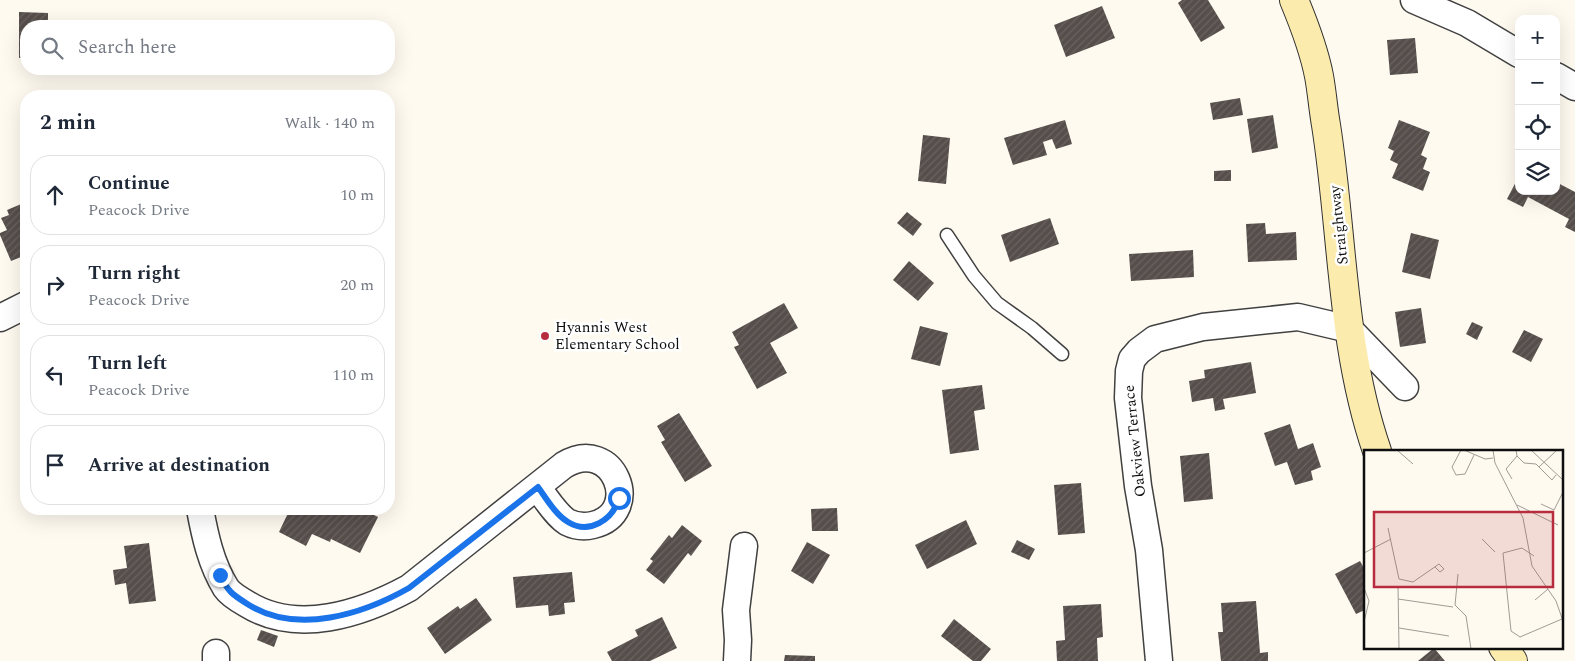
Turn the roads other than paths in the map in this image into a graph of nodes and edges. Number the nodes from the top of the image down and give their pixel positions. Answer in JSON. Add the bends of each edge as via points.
{"nodes":[{"id":1,"x":1294,"y":0,"type":"edge"},
{"id":2,"x":1414,"y":0,"type":"edge"},
{"id":3,"x":1515,"y":52,"type":"edge"},
{"id":4,"x":1560,"y":78,"type":"edge"},
{"id":5,"x":1575,"y":86,"type":"edge"},
{"id":6,"x":947,"y":235,"type":"dead end"},
{"id":7,"x":20,"y":308,"type":"edge"},
{"id":8,"x":0,"y":318,"type":"edge"},
{"id":9,"x":1349,"y":328,"type":"junction"},
{"id":10,"x":1062,"y":354,"type":"dead end"},
{"id":11,"x":1405,"y":387,"type":"dead end"},
{"id":12,"x":1377,"y":450,"type":"edge"},
{"id":13,"x":538,"y":487,"type":"dead end"},
{"id":14,"x":201,"y":515,"type":"edge"},
{"id":15,"x":744,"y":546,"type":"dead end"},
{"id":16,"x":1503,"y":648,"type":"edge"},
{"id":17,"x":737,"y":661,"type":"edge"},
{"id":18,"x":1159,"y":661,"type":"edge"},
{"id":19,"x":1513,"y":661,"type":"edge"}],
"edges":[{"from":1,"to":9,"type":"street","name":"Straightway","via":[[1319,75],[1334,172]]},
{"from":2,"to":3,"type":"street","via":[[1467,23]]},
{"from":4,"to":5,"type":"street"},
{"from":6,"to":10,"type":"lane","via":[[974,276],[997,303]]},
{"from":7,"to":8,"type":"street"},
{"from":9,"to":11,"type":"street"},
{"from":9,"to":12,"type":"street","name":"Straightway","via":[[1366,417]]},
{"from":9,"to":18,"type":"street","name":"Oakview Terrace","via":[[1298,316],[1212,325],[1155,339],[1132,360],[1128,398],[1149,550]]},
{"from":13,"to":14,"type":"street","via":[[409,588],[365,608],[318,618],[274,616],[257,610],[227,589],[206,543]]},
{"from":15,"to":17,"type":"street","via":[[736,610]]},
{"from":16,"to":19,"type":"street"}]}
